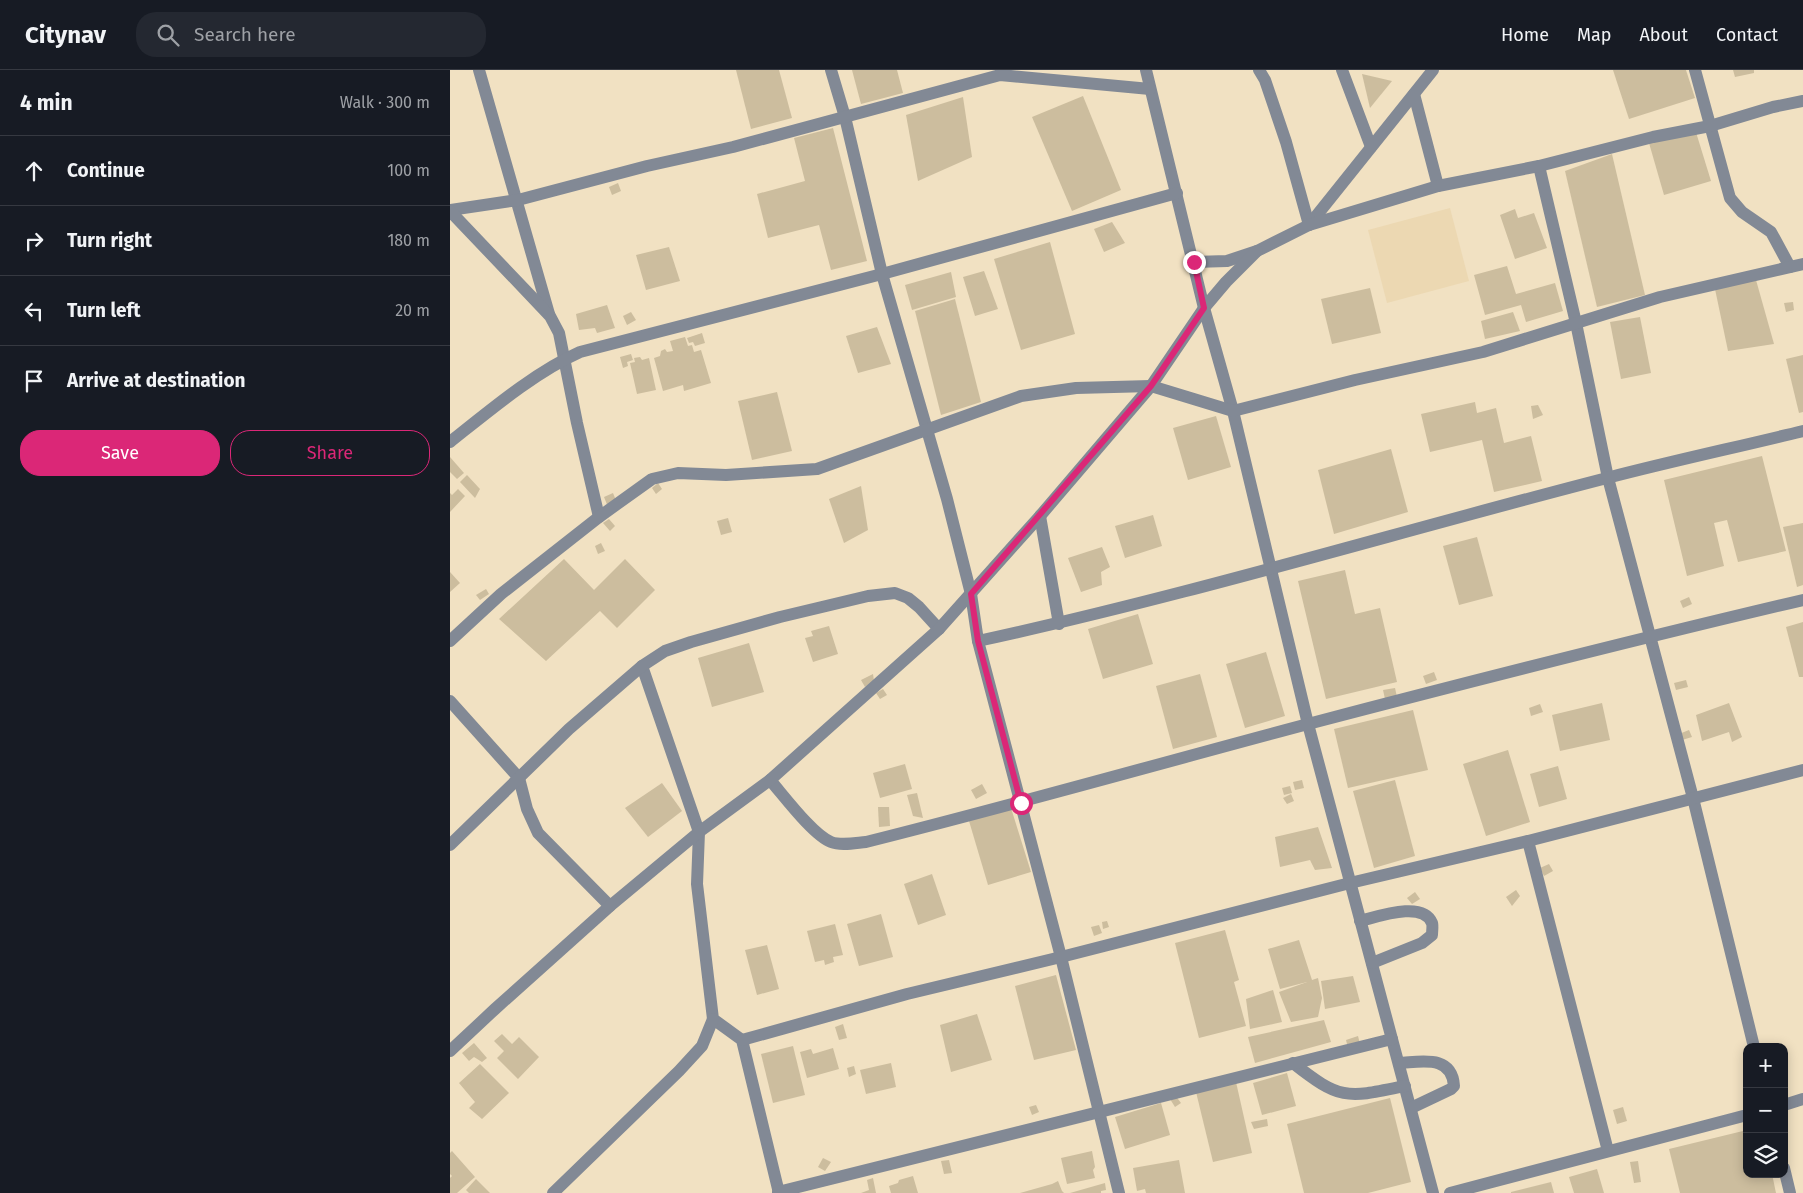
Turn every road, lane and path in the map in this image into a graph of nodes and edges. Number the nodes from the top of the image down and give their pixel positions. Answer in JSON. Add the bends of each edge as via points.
{"nodes":[{"id":1,"x":479,"y":70,"type":"edge"},
{"id":2,"x":831,"y":70,"type":"edge"},
{"id":3,"x":1146,"y":70,"type":"edge"},
{"id":4,"x":1259,"y":70,"type":"edge"},
{"id":5,"x":1342,"y":70,"type":"edge"},
{"id":6,"x":1433,"y":70,"type":"edge"},
{"id":7,"x":1695,"y":70,"type":"edge"},
{"id":8,"x":1150,"y":89,"type":"junction"},
{"id":9,"x":1414,"y":94,"type":"junction"},
{"id":10,"x":1803,"y":101,"type":"edge"},
{"id":11,"x":845,"y":117,"type":"junction"},
{"id":12,"x":1710,"y":126,"type":"junction"},
{"id":13,"x":1371,"y":147,"type":"junction"},
{"id":14,"x":1539,"y":166,"type":"junction"},
{"id":15,"x":1438,"y":186,"type":"junction"},
{"id":16,"x":1177,"y":194,"type":"junction"},
{"id":17,"x":518,"y":200,"type":"junction"},
{"id":18,"x":450,"y":210,"type":"edge"},
{"id":19,"x":1309,"y":225,"type":"junction"},
{"id":20,"x":1257,"y":251,"type":"junction"},
{"id":21,"x":1194,"y":262,"type":"junction"},
{"id":22,"x":1797,"y":266,"type":"edge"},
{"id":23,"x":882,"y":274,"type":"junction"},
{"id":24,"x":1204,"y":308,"type":"junction"},
{"id":25,"x":550,"y":316,"type":"junction"},
{"id":26,"x":1576,"y":322,"type":"junction"},
{"id":27,"x":564,"y":360,"type":"junction"},
{"id":28,"x":1151,"y":386,"type":"junction"},
{"id":29,"x":1233,"y":411,"type":"junction"},
{"id":30,"x":926,"y":429,"type":"junction"},
{"id":31,"x":1803,"y":431,"type":"edge"},
{"id":32,"x":450,"y":442,"type":"edge"},
{"id":33,"x":1608,"y":478,"type":"junction"},
{"id":34,"x":1040,"y":516,"type":"junction"},
{"id":35,"x":599,"y":518,"type":"junction"},
{"id":36,"x":1271,"y":570,"type":"junction"},
{"id":37,"x":971,"y":594,"type":"junction"},
{"id":38,"x":1803,"y":600,"type":"edge"},
{"id":39,"x":1059,"y":624,"type":"junction"},
{"id":40,"x":939,"y":629,"type":"junction"},
{"id":41,"x":1650,"y":637,"type":"junction"},
{"id":42,"x":978,"y":641,"type":"junction"},
{"id":43,"x":450,"y":642,"type":"edge"},
{"id":44,"x":642,"y":666,"type":"junction"},
{"id":45,"x":450,"y":701,"type":"edge"},
{"id":46,"x":1308,"y":724,"type":"junction"},
{"id":47,"x":1803,"y":770,"type":"edge"},
{"id":48,"x":519,"y":778,"type":"junction"},
{"id":49,"x":770,"y":780,"type":"junction"},
{"id":50,"x":1693,"y":798,"type":"junction"},
{"id":51,"x":1021,"y":803,"type":"junction"},
{"id":52,"x":699,"y":832,"type":"junction"},
{"id":53,"x":1528,"y":841,"type":"junction"},
{"id":54,"x":450,"y":845,"type":"edge"},
{"id":55,"x":1350,"y":883,"type":"junction"},
{"id":56,"x":610,"y":906,"type":"junction"},
{"id":57,"x":1360,"y":921,"type":"junction"},
{"id":58,"x":1061,"y":957,"type":"junction"},
{"id":59,"x":1372,"y":963,"type":"junction"},
{"id":60,"x":713,"y":1019,"type":"junction"},
{"id":61,"x":1392,"y":1039,"type":"junction"},
{"id":62,"x":742,"y":1040,"type":"junction"},
{"id":63,"x":1753,"y":1043,"type":"edge"},
{"id":64,"x":450,"y":1051,"type":"edge"},
{"id":65,"x":1293,"y":1063,"type":"junction"},
{"id":66,"x":1399,"y":1063,"type":"junction"},
{"id":67,"x":1405,"y":1086,"type":"junction"},
{"id":68,"x":1803,"y":1099,"type":"edge"},
{"id":69,"x":1788,"y":1104,"type":"edge"},
{"id":70,"x":1411,"y":1108,"type":"junction"},
{"id":71,"x":1099,"y":1112,"type":"junction"},
{"id":72,"x":1743,"y":1116,"type":"edge"},
{"id":73,"x":1608,"y":1151,"type":"junction"},
{"id":74,"x":1786,"y":1178,"type":"edge"},
{"id":75,"x":779,"y":1192,"type":"edge"},
{"id":76,"x":553,"y":1193,"type":"edge"},
{"id":77,"x":1119,"y":1193,"type":"edge"},
{"id":78,"x":1433,"y":1193,"type":"edge"},
{"id":79,"x":1450,"y":1193,"type":"edge"},
{"id":80,"x":1790,"y":1193,"type":"edge"}],
"edges":[{"from":1,"to":17,"type":"street"},
{"from":2,"to":11,"type":"street"},
{"from":3,"to":8,"type":"street"},
{"from":4,"to":19,"type":"street","via":[[1286,142]]},
{"from":5,"to":13,"type":"street"},
{"from":6,"to":9,"type":"street"},
{"from":7,"to":12,"type":"street"},
{"from":8,"to":11,"type":"street","via":[[1000,74]]},
{"from":8,"to":16,"type":"street"},
{"from":9,"to":13,"type":"street"},
{"from":9,"to":15,"type":"street"},
{"from":10,"to":12,"type":"street"},
{"from":11,"to":17,"type":"street"},
{"from":11,"to":23,"type":"street"},
{"from":12,"to":14,"type":"street"},
{"from":12,"to":22,"type":"street","via":[[1730,198],[1742,212],[1771,232]]},
{"from":13,"to":19,"type":"street"},
{"from":14,"to":15,"type":"street"},
{"from":14,"to":26,"type":"street"},
{"from":15,"to":19,"type":"street"},
{"from":16,"to":21,"type":"street"},
{"from":16,"to":23,"type":"street"},
{"from":17,"to":18,"type":"street"},
{"from":17,"to":25,"type":"street"},
{"from":18,"to":25,"type":"street"},
{"from":19,"to":20,"type":"street"},
{"from":20,"to":21,"type":"street","via":[[1227,260]]},
{"from":20,"to":24,"type":"street"},
{"from":21,"to":24,"type":"street"},
{"from":22,"to":26,"type":"street","via":[[1660,296]]},
{"from":23,"to":27,"type":"street","via":[[595,348]]},
{"from":23,"to":30,"type":"street"},
{"from":24,"to":28,"type":"street"},
{"from":24,"to":29,"type":"street"},
{"from":25,"to":27,"type":"street","via":[[559,333]]},
{"from":26,"to":29,"type":"street","via":[[1483,352]]},
{"from":26,"to":33,"type":"street"},
{"from":27,"to":32,"type":"street","via":[[496,405]]},
{"from":27,"to":35,"type":"street"},
{"from":28,"to":29,"type":"street"},
{"from":28,"to":30,"type":"street","via":[[1076,388],[1021,396]]},
{"from":28,"to":34,"type":"street"},
{"from":29,"to":36,"type":"street"},
{"from":30,"to":35,"type":"street","via":[[817,469],[726,475],[678,473],[652,479]]},
{"from":30,"to":37,"type":"street"},
{"from":31,"to":33,"type":"street"},
{"from":33,"to":36,"type":"street"},
{"from":33,"to":41,"type":"street"},
{"from":34,"to":37,"type":"street"},
{"from":34,"to":39,"type":"street"},
{"from":35,"to":43,"type":"street","via":[[501,594]]},
{"from":36,"to":39,"type":"street"},
{"from":36,"to":46,"type":"street"},
{"from":37,"to":40,"type":"street"},
{"from":37,"to":42,"type":"street"},
{"from":38,"to":41,"type":"street"},
{"from":39,"to":42,"type":"street"},
{"from":40,"to":44,"type":"street","via":[[908,598],[895,593],[868,596],[691,642],[665,651]]},
{"from":40,"to":49,"type":"street"},
{"from":41,"to":46,"type":"street"},
{"from":41,"to":50,"type":"street"},
{"from":42,"to":51,"type":"street"},
{"from":44,"to":48,"type":"street","via":[[569,729]]},
{"from":44,"to":52,"type":"street"},
{"from":45,"to":48,"type":"street"},
{"from":46,"to":51,"type":"street"},
{"from":46,"to":55,"type":"street"},
{"from":47,"to":50,"type":"street"},
{"from":48,"to":54,"type":"street"},
{"from":48,"to":56,"type":"street","via":[[527,809],[538,833]]},
{"from":49,"to":51,"type":"street","via":[[813,830],[830,842],[846,844],[866,842]]},
{"from":49,"to":52,"type":"street"},
{"from":50,"to":53,"type":"street"},
{"from":50,"to":63,"type":"street"},
{"from":51,"to":58,"type":"street"},
{"from":52,"to":56,"type":"street"},
{"from":52,"to":60,"type":"street","via":[[697,884]]},
{"from":53,"to":55,"type":"street"},
{"from":53,"to":73,"type":"street"},
{"from":55,"to":57,"type":"street"},
{"from":55,"to":58,"type":"street"},
{"from":56,"to":64,"type":"street"},
{"from":57,"to":59,"type":"street"},
{"from":57,"to":59,"type":"street","via":[[1411,910],[1426,915],[1432,923],[1432,935],[1422,944]]},
{"from":58,"to":62,"type":"street","via":[[907,994]]},
{"from":58,"to":71,"type":"street"},
{"from":59,"to":61,"type":"street"},
{"from":60,"to":62,"type":"street"},
{"from":60,"to":76,"type":"street","via":[[702,1046],[691,1058]]},
{"from":61,"to":65,"type":"street"},
{"from":61,"to":66,"type":"street"},
{"from":62,"to":75,"type":"street"},
{"from":65,"to":67,"type":"street","via":[[1319,1084],[1340,1094],[1361,1095]]},
{"from":65,"to":71,"type":"street"},
{"from":66,"to":67,"type":"street"},
{"from":66,"to":70,"type":"street","via":[[1439,1063],[1448,1068],[1454,1081],[1452,1089]]},
{"from":67,"to":70,"type":"street"},
{"from":68,"to":69,"type":"street"},
{"from":70,"to":78,"type":"street"},
{"from":71,"to":75,"type":"street"},
{"from":71,"to":77,"type":"street"},
{"from":72,"to":73,"type":"street"},
{"from":73,"to":79,"type":"street"},
{"from":74,"to":80,"type":"street"}]}
